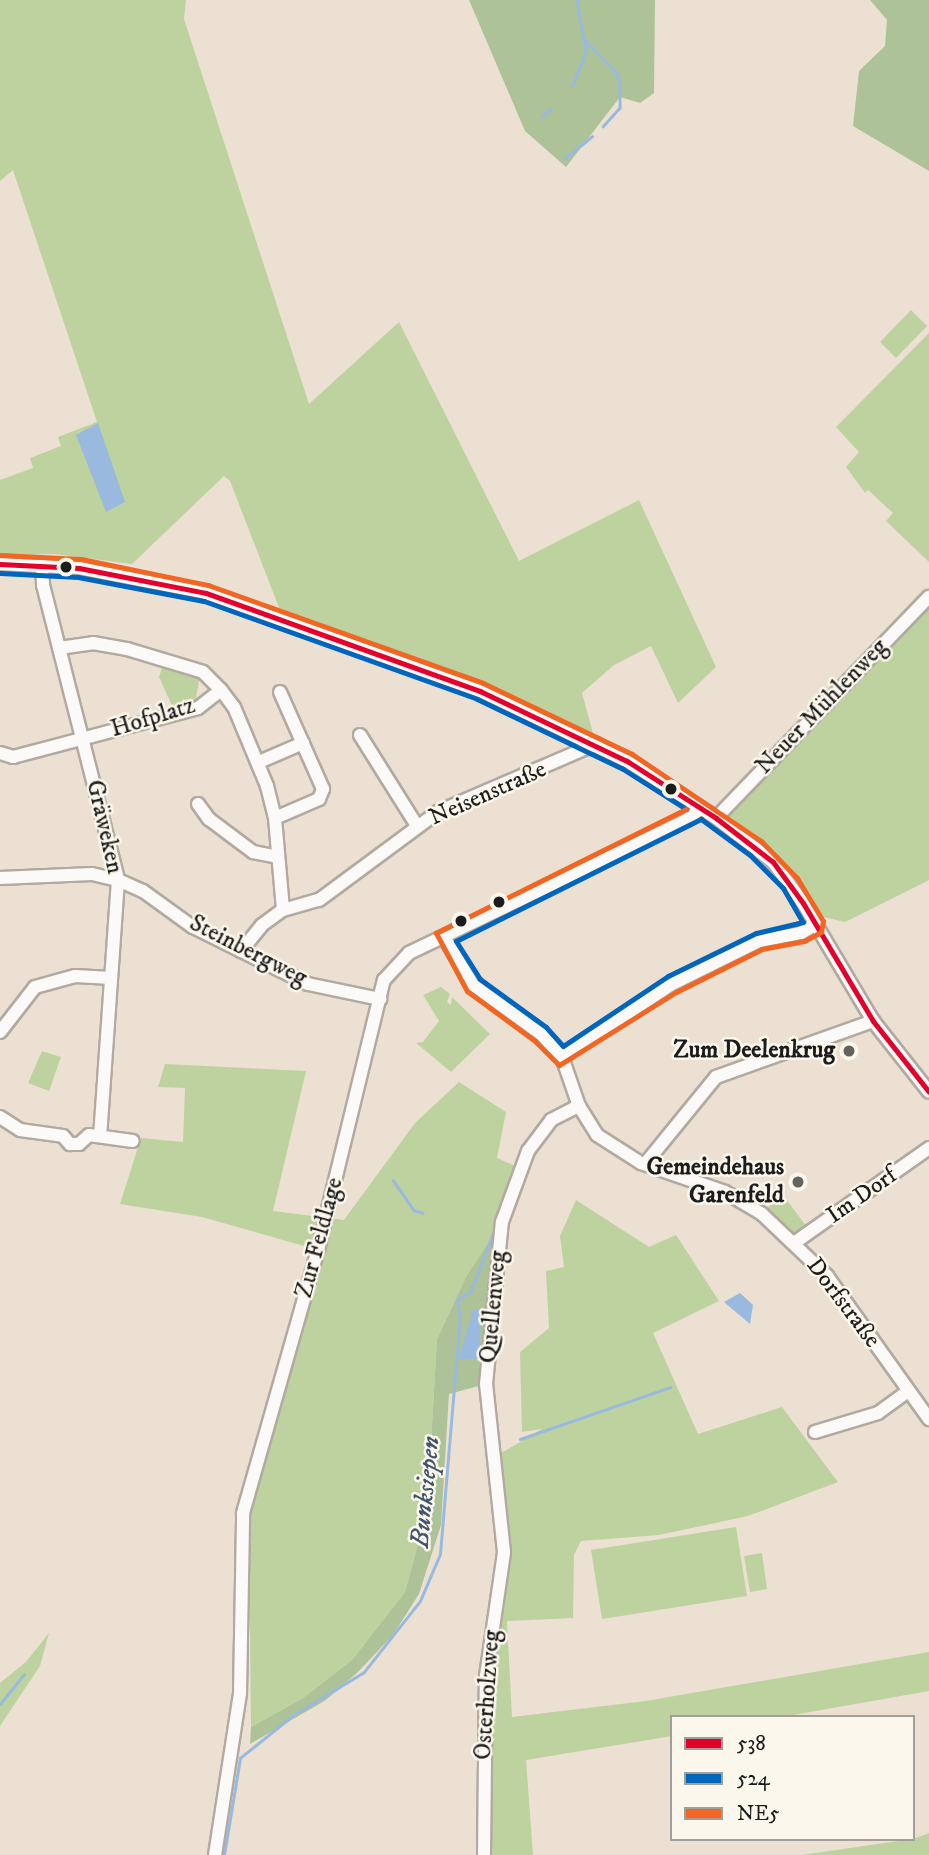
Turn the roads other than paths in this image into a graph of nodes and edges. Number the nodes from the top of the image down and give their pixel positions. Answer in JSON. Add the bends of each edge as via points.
{"nodes":[{"id":1,"x":0,"y":564,"type":"edge"},
{"id":2,"x":43,"y":565,"type":"junction"},
{"id":3,"x":929,"y":597,"type":"edge"},
{"id":4,"x":59,"y":648,"type":"junction"},
{"id":5,"x":221,"y":690,"type":"junction"},
{"id":6,"x":280,"y":692,"type":"dead end"},
{"id":7,"x":360,"y":735,"type":"dead end"},
{"id":8,"x":82,"y":738,"type":"junction"},
{"id":9,"x":303,"y":743,"type":"junction"},
{"id":10,"x":596,"y":744,"type":"junction"},
{"id":11,"x":0,"y":753,"type":"edge"},
{"id":12,"x":259,"y":762,"type":"junction"},
{"id":13,"x":198,"y":804,"type":"dead end"},
{"id":14,"x":701,"y":808,"type":"junction"},
{"id":15,"x":275,"y":818,"type":"junction"},
{"id":16,"x":716,"y":818,"type":"junction"},
{"id":17,"x":417,"y":826,"type":"junction"},
{"id":18,"x":278,"y":857,"type":"junction"},
{"id":19,"x":0,"y":878,"type":"edge"},
{"id":20,"x":118,"y":880,"type":"junction"},
{"id":21,"x":283,"y":910,"type":"junction"},
{"id":22,"x":816,"y":925,"type":"junction"},
{"id":23,"x":444,"y":937,"type":"junction"},
{"id":24,"x":241,"y":951,"type":"junction"},
{"id":25,"x":111,"y":978,"type":"junction"},
{"id":26,"x":380,"y":999,"type":"junction"},
{"id":27,"x":873,"y":1021,"type":"junction"},
{"id":28,"x":0,"y":1032,"type":"edge"},
{"id":29,"x":562,"y":1057,"type":"junction"},
{"id":30,"x":929,"y":1092,"type":"edge"},
{"id":31,"x":579,"y":1106,"type":"junction"},
{"id":32,"x":0,"y":1117,"type":"edge"},
{"id":33,"x":100,"y":1135,"type":"junction"},
{"id":34,"x":133,"y":1141,"type":"dead end"},
{"id":35,"x":929,"y":1148,"type":"edge"},
{"id":36,"x":645,"y":1164,"type":"junction"},
{"id":37,"x":794,"y":1243,"type":"junction"},
{"id":38,"x":908,"y":1391,"type":"junction"},
{"id":39,"x":929,"y":1419,"type":"edge"},
{"id":40,"x":815,"y":1432,"type":"dead end"},
{"id":41,"x":503,"y":1537,"type":"joint"},
{"id":42,"x":215,"y":1855,"type":"edge"},
{"id":43,"x":484,"y":1855,"type":"edge"}],
"edges":[{"from":1,"to":2,"type":"street"},
{"from":2,"to":4,"type":"street","name":"Gräweken","via":[[43,585]]},
{"from":2,"to":10,"type":"street","via":[[137,576],[206,593],[480,691]]},
{"from":3,"to":16,"type":"street","name":"Neuer Mühlenweg"},
{"from":4,"to":5,"type":"street","via":[[93,643],[127,649],[203,672]]},
{"from":4,"to":8,"type":"street","name":"Gräweken"},
{"from":5,"to":8,"type":"street","name":"Hofplatz","via":[[198,708]]},
{"from":5,"to":12,"type":"street"},
{"from":6,"to":9,"type":"street"},
{"from":7,"to":17,"type":"street","name":"Neisenstraße"},
{"from":8,"to":11,"type":"street","name":"Hofplatz","via":[[13,757]]},
{"from":8,"to":20,"type":"street","name":"Gräweken"},
{"from":9,"to":12,"type":"street"},
{"from":9,"to":15,"type":"street","via":[[322,794]]},
{"from":10,"to":14,"type":"street"},
{"from":10,"to":17,"type":"street","name":"Neisenstraße","via":[[438,812]]},
{"from":12,"to":15,"type":"street"},
{"from":13,"to":18,"type":"street","via":[[253,852]]},
{"from":14,"to":16,"type":"street"},
{"from":14,"to":23,"type":"street","name":"Zur Feldlage","via":[[687,820]]},
{"from":15,"to":18,"type":"street"},
{"from":16,"to":22,"type":"street","via":[[773,862]]},
{"from":17,"to":21,"type":"street","name":"Neisenstraße","via":[[319,900]]},
{"from":18,"to":21,"type":"street"},
{"from":19,"to":20,"type":"street","name":"Steinbergweg","via":[[92,874]]},
{"from":20,"to":24,"type":"street","name":"Steinbergweg"},
{"from":20,"to":25,"type":"street","name":"Gräweken"},
{"from":21,"to":24,"type":"street","name":"Neisenstraße","via":[[262,925]]},
{"from":22,"to":27,"type":"street"},
{"from":22,"to":29,"type":"street","via":[[759,941],[672,984]]},
{"from":23,"to":26,"type":"street","name":"Zur Feldlage","via":[[394,964]]},
{"from":23,"to":29,"type":"street","name":"Dorfstraße","via":[[473,985],[534,1028]]},
{"from":24,"to":26,"type":"street","name":"Steinbergweg","via":[[308,984]]},
{"from":25,"to":28,"type":"street","via":[[75,976],[35,987]]},
{"from":25,"to":33,"type":"street","name":"Gräweken"},
{"from":26,"to":42,"type":"street","name":"Zur Feldlage","via":[[310,1282],[243,1513],[240,1693]]},
{"from":27,"to":30,"type":"street"},
{"from":27,"to":36,"type":"street","via":[[716,1077]]},
{"from":29,"to":31,"type":"street","name":"Dorfstraße"},
{"from":31,"to":36,"type":"street","name":"Dorfstraße","via":[[597,1135]]},
{"from":31,"to":41,"type":"street","name":"Quellenweg","via":[[551,1120],[527,1151],[502,1222],[486,1384]]},
{"from":32,"to":33,"type":"street","via":[[20,1130],[63,1136],[70,1144]]},
{"from":33,"to":34,"type":"street"},
{"from":35,"to":37,"type":"street","name":"Im Dorf"},
{"from":36,"to":37,"type":"street","name":"Dorfstraße","via":[[725,1192],[762,1214]]},
{"from":37,"to":38,"type":"street","name":"Dorfstraße","via":[[827,1276]]},
{"from":38,"to":39,"type":"street","name":"Dorfstraße"},
{"from":38,"to":40,"type":"street","via":[[878,1413]]},
{"from":41,"to":43,"type":"street","name":"Osterholzweg","via":[[486,1676]]}]}
